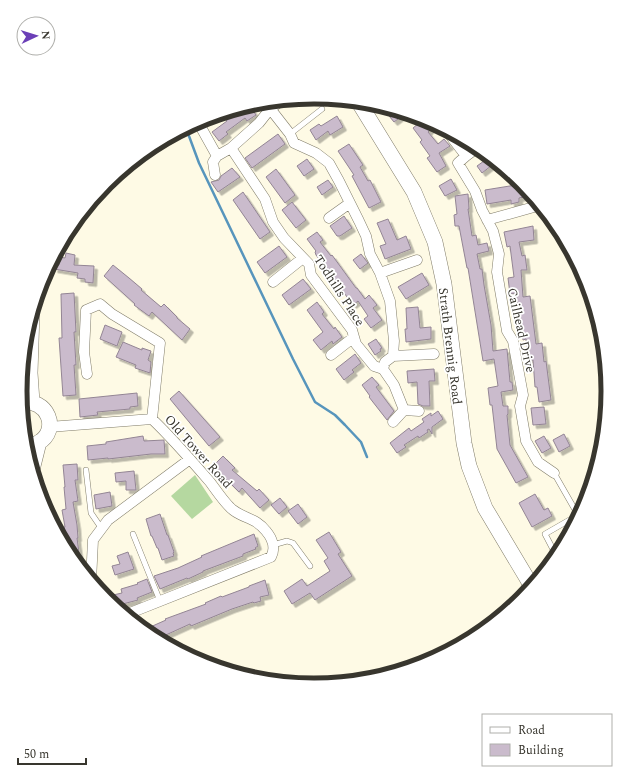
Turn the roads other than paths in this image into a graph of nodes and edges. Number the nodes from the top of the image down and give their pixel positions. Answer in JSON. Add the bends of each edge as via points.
{"nodes":[{"id":1,"x":265,"y":108,"type":"edge"},
{"id":2,"x":269,"y":108,"type":"edge"},
{"id":3,"x":361,"y":108,"type":"edge"},
{"id":4,"x":322,"y":109,"type":"dead end"},
{"id":5,"x":201,"y":127,"type":"edge"},
{"id":6,"x":290,"y":134,"type":"junction"},
{"id":7,"x":454,"y":140,"type":"edge"},
{"id":8,"x":231,"y":148,"type":"junction"},
{"id":9,"x":472,"y":151,"type":"edge"},
{"id":10,"x":218,"y":156,"type":"junction"},
{"id":11,"x":466,"y":156,"type":"junction"},
{"id":12,"x":215,"y":175,"type":"dead end"},
{"id":13,"x":350,"y":203,"type":"junction"},
{"id":14,"x":534,"y":207,"type":"edge"},
{"id":15,"x":329,"y":218,"type":"dead end"},
{"id":16,"x":487,"y":220,"type":"junction"},
{"id":17,"x":303,"y":258,"type":"junction"},
{"id":18,"x":417,"y":260,"type":"dead end"},
{"id":19,"x":380,"y":273,"type":"junction"},
{"id":20,"x":273,"y":282,"type":"dead end"},
{"id":21,"x":354,"y":337,"type":"junction"},
{"id":22,"x":31,"y":345,"type":"edge"},
{"id":23,"x":434,"y":354,"type":"dead end"},
{"id":24,"x":331,"y":355,"type":"dead end"},
{"id":25,"x":393,"y":356,"type":"junction"},
{"id":26,"x":383,"y":369,"type":"junction"},
{"id":27,"x":87,"y":374,"type":"dead end"},
{"id":28,"x":27,"y":399,"type":"edge"},
{"id":29,"x":27,"y":403,"type":"edge"},
{"id":30,"x":404,"y":410,"type":"junction"},
{"id":31,"x":419,"y":411,"type":"dead end"},
{"id":32,"x":152,"y":419,"type":"junction"},
{"id":33,"x":393,"y":422,"type":"dead end"},
{"id":34,"x":50,"y":427,"type":"junction"},
{"id":35,"x":32,"y":443,"type":"edge"},
{"id":36,"x":190,"y":459,"type":"junction"},
{"id":37,"x":86,"y":470,"type":"dead end"},
{"id":38,"x":554,"y":473,"type":"joint"},
{"id":39,"x":575,"y":509,"type":"edge"},
{"id":40,"x":570,"y":520,"type":"edge"},
{"id":41,"x":102,"y":529,"type":"junction"},
{"id":42,"x":133,"y":534,"type":"dead end"},
{"id":43,"x":273,"y":545,"type":"junction"},
{"id":44,"x":553,"y":550,"type":"edge"},
{"id":45,"x":310,"y":566,"type":"dead end"},
{"id":46,"x":91,"y":572,"type":"edge"},
{"id":47,"x":529,"y":581,"type":"edge"},
{"id":48,"x":160,"y":601,"type":"junction"},
{"id":49,"x":131,"y":612,"type":"edge"}],
"edges":[{"from":1,"to":8,"type":"street","via":[[259,123]]},
{"from":2,"to":6,"type":"street"},
{"from":3,"to":47,"type":"street","name":"Strath Brennig Road","via":[[414,192],[435,242],[444,284],[469,466],[485,508]]},
{"from":4,"to":6,"type":"lane"},
{"from":5,"to":10,"type":"street"},
{"from":6,"to":13,"type":"street","via":[[294,143],[316,153],[329,164]]},
{"from":7,"to":11,"type":"street"},
{"from":8,"to":10,"type":"street"},
{"from":8,"to":17,"type":"street","name":"Todhills Place","via":[[265,199],[273,222]]},
{"from":9,"to":11,"type":"street"},
{"from":10,"to":12,"type":"street","via":[[213,162]]},
{"from":11,"to":16,"type":"street","name":"Cailhead Drive","via":[[458,163],[475,191]]},
{"from":13,"to":15,"type":"street"},
{"from":13,"to":19,"type":"street"},
{"from":14,"to":16,"type":"street"},
{"from":16,"to":38,"type":"street","name":"Cailhead Drive","via":[[499,254],[496,272],[507,332],[513,341],[523,395],[520,406],[526,441],[538,462]]},
{"from":17,"to":20,"type":"street","name":"Todhills Place"},
{"from":17,"to":21,"type":"street","name":"Todhills Place","via":[[309,264],[311,275],[352,330]]},
{"from":18,"to":19,"type":"street"},
{"from":19,"to":25,"type":"street","via":[[390,301]]},
{"from":21,"to":24,"type":"street","name":"Todhills Place"},
{"from":21,"to":26,"type":"street","name":"Todhills Place","via":[[356,344],[374,366]]},
{"from":22,"to":28,"type":"street"},
{"from":23,"to":25,"type":"street"},
{"from":25,"to":26,"type":"street","via":[[385,362]]},
{"from":26,"to":30,"type":"street","name":"Todhills Place","via":[[394,385]]},
{"from":27,"to":32,"type":"street","via":[[84,352],[86,310],[100,304],[160,343]]},
{"from":29,"to":34,"type":"street","via":[[37,404],[44,409]]},
{"from":30,"to":31,"type":"street"},
{"from":30,"to":33,"type":"street"},
{"from":32,"to":34,"type":"street","name":"Old Tower Road"},
{"from":32,"to":36,"type":"street","name":"Old Tower Road"},
{"from":34,"to":35,"type":"street","via":[[45,437]]},
{"from":36,"to":41,"type":"street","via":[[108,520]]},
{"from":36,"to":43,"type":"street","name":"Old Tower Road","via":[[233,510],[261,525]]},
{"from":37,"to":41,"type":"lane","via":[[91,513]]},
{"from":38,"to":39,"type":"lane"},
{"from":40,"to":44,"type":"lane","via":[[545,534]]},
{"from":41,"to":46,"type":"street","via":[[93,540]]},
{"from":42,"to":48,"type":"lane"},
{"from":43,"to":45,"type":"lane","via":[[293,542]]},
{"from":43,"to":48,"type":"street","via":[[271,557]]},
{"from":48,"to":49,"type":"street"}]}
